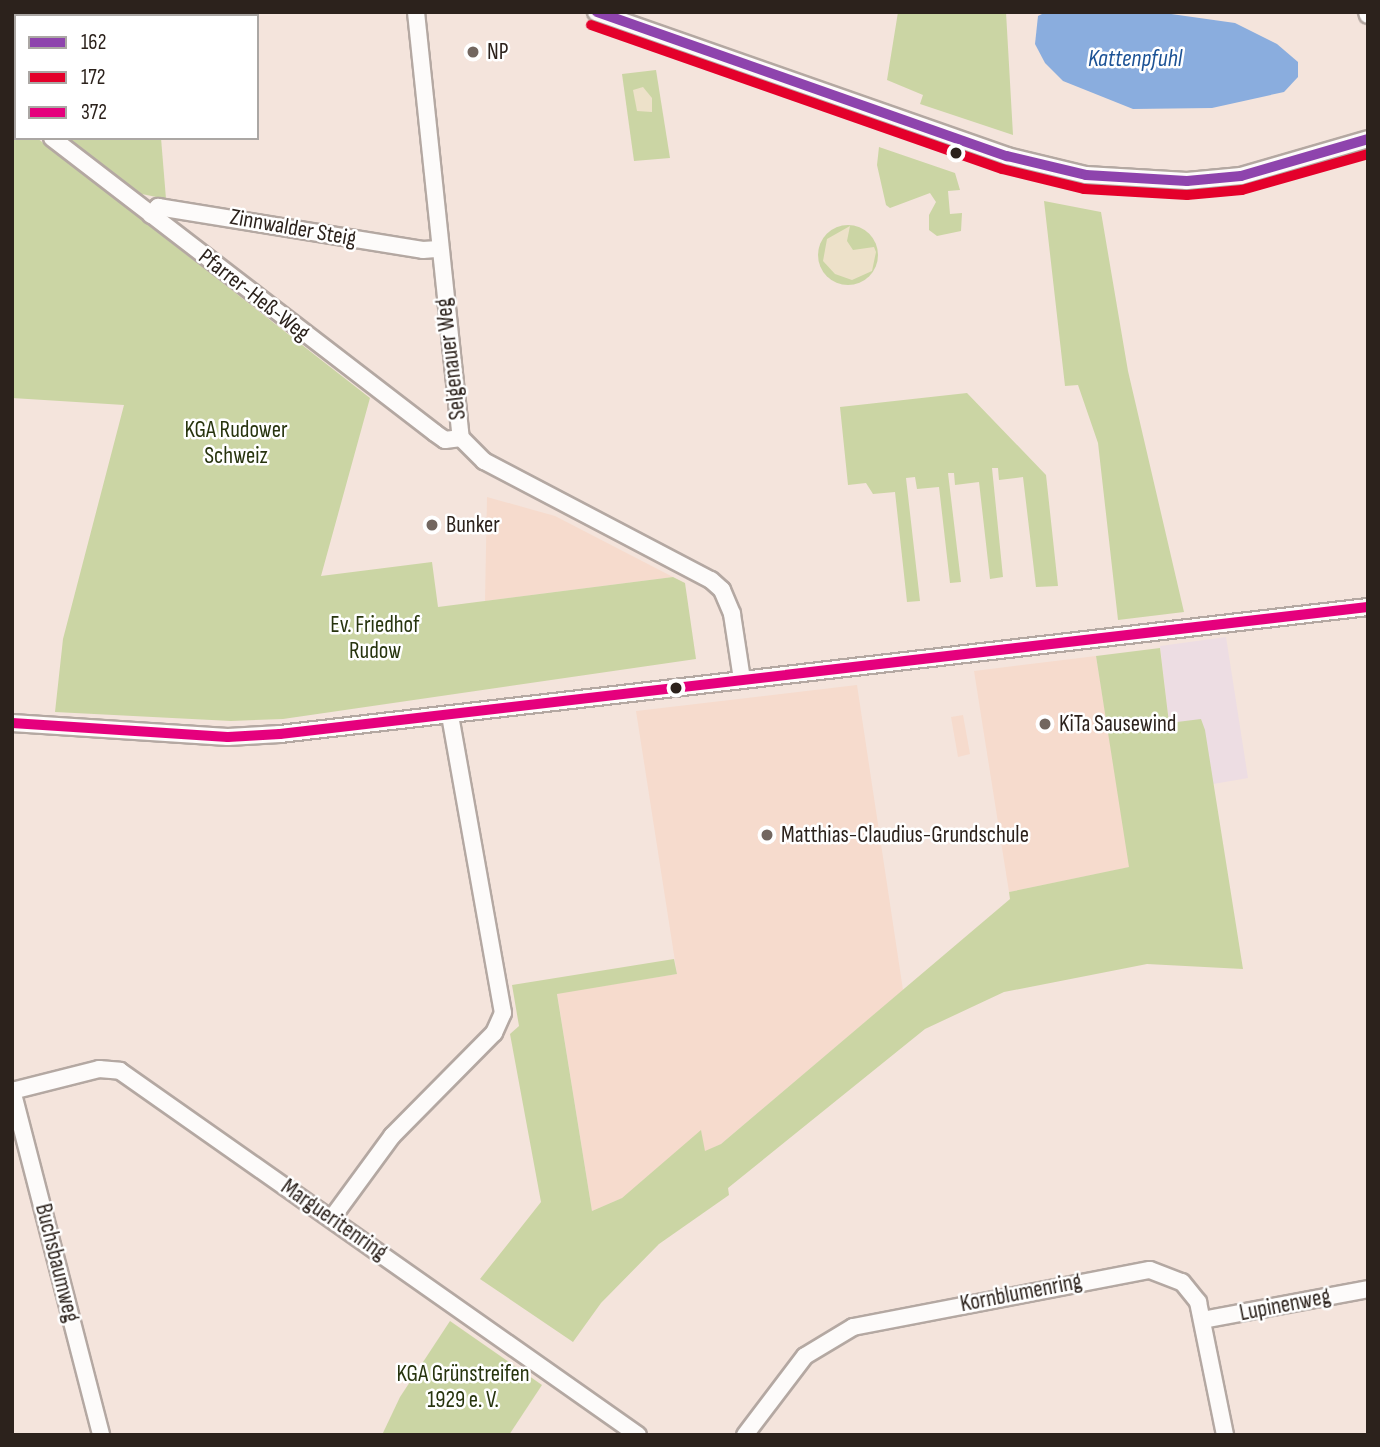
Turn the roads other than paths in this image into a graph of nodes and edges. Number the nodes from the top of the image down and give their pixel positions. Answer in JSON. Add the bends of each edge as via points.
{"nodes":[{"id":1,"x":416,"y":12,"type":"edge"},
{"id":2,"x":596,"y":12,"type":"edge"},
{"id":3,"x":1368,"y":139,"type":"edge"},
{"id":4,"x":55,"y":140,"type":"edge"},
{"id":5,"x":151,"y":215,"type":"junction"},
{"id":6,"x":439,"y":248,"type":"junction"},
{"id":7,"x":461,"y":438,"type":"junction"},
{"id":8,"x":1368,"y":607,"type":"edge"},
{"id":9,"x":742,"y":679,"type":"junction"},
{"id":10,"x":450,"y":715,"type":"junction"},
{"id":11,"x":12,"y":723,"type":"edge"},
{"id":12,"x":12,"y":1091,"type":"edge"},
{"id":13,"x":332,"y":1218,"type":"junction"},
{"id":14,"x":1368,"y":1289,"type":"edge"},
{"id":15,"x":1203,"y":1320,"type":"junction"},
{"id":16,"x":101,"y":1435,"type":"edge"},
{"id":17,"x":638,"y":1435,"type":"edge"},
{"id":18,"x":745,"y":1435,"type":"edge"},
{"id":19,"x":1225,"y":1435,"type":"edge"}],
"edges":[{"from":1,"to":6,"type":"street","name":"Selgenauer Weg"},
{"from":2,"to":3,"type":"street","via":[[997,152],[1086,175],[1187,181],[1241,176]]},
{"from":4,"to":5,"type":"street","name":"Pfarrer-Heß-Weg"},
{"from":5,"to":6,"type":"street","name":"Zinnwalder Steig","via":[[158,207],[423,250]]},
{"from":5,"to":7,"type":"street","name":"Pfarrer-Heß-Weg","via":[[445,440]]},
{"from":6,"to":7,"type":"street","name":"Selgenauer Weg"},
{"from":7,"to":9,"type":"street","name":"Selgenauer Weg","via":[[484,461],[722,590],[732,614]]},
{"from":8,"to":9,"type":"street"},
{"from":9,"to":10,"type":"street"},
{"from":10,"to":11,"type":"street","via":[[228,737]]},
{"from":10,"to":13,"type":"street","via":[[503,1013],[494,1033],[400,1127]]},
{"from":12,"to":13,"type":"street","name":"Margueritenring","via":[[99,1069],[120,1071]]},
{"from":12,"to":16,"type":"street","name":"Buchsbaumweg"},
{"from":13,"to":17,"type":"street","name":"Margueritenring"},
{"from":14,"to":15,"type":"street","name":"Lupinenweg"},
{"from":15,"to":18,"type":"street","name":"Kornblumenring","via":[[1198,1302],[1182,1282],[1150,1270],[884,1319],[827,1339],[805,1356]]},
{"from":15,"to":19,"type":"street","name":"Kornblumenring"}]}
